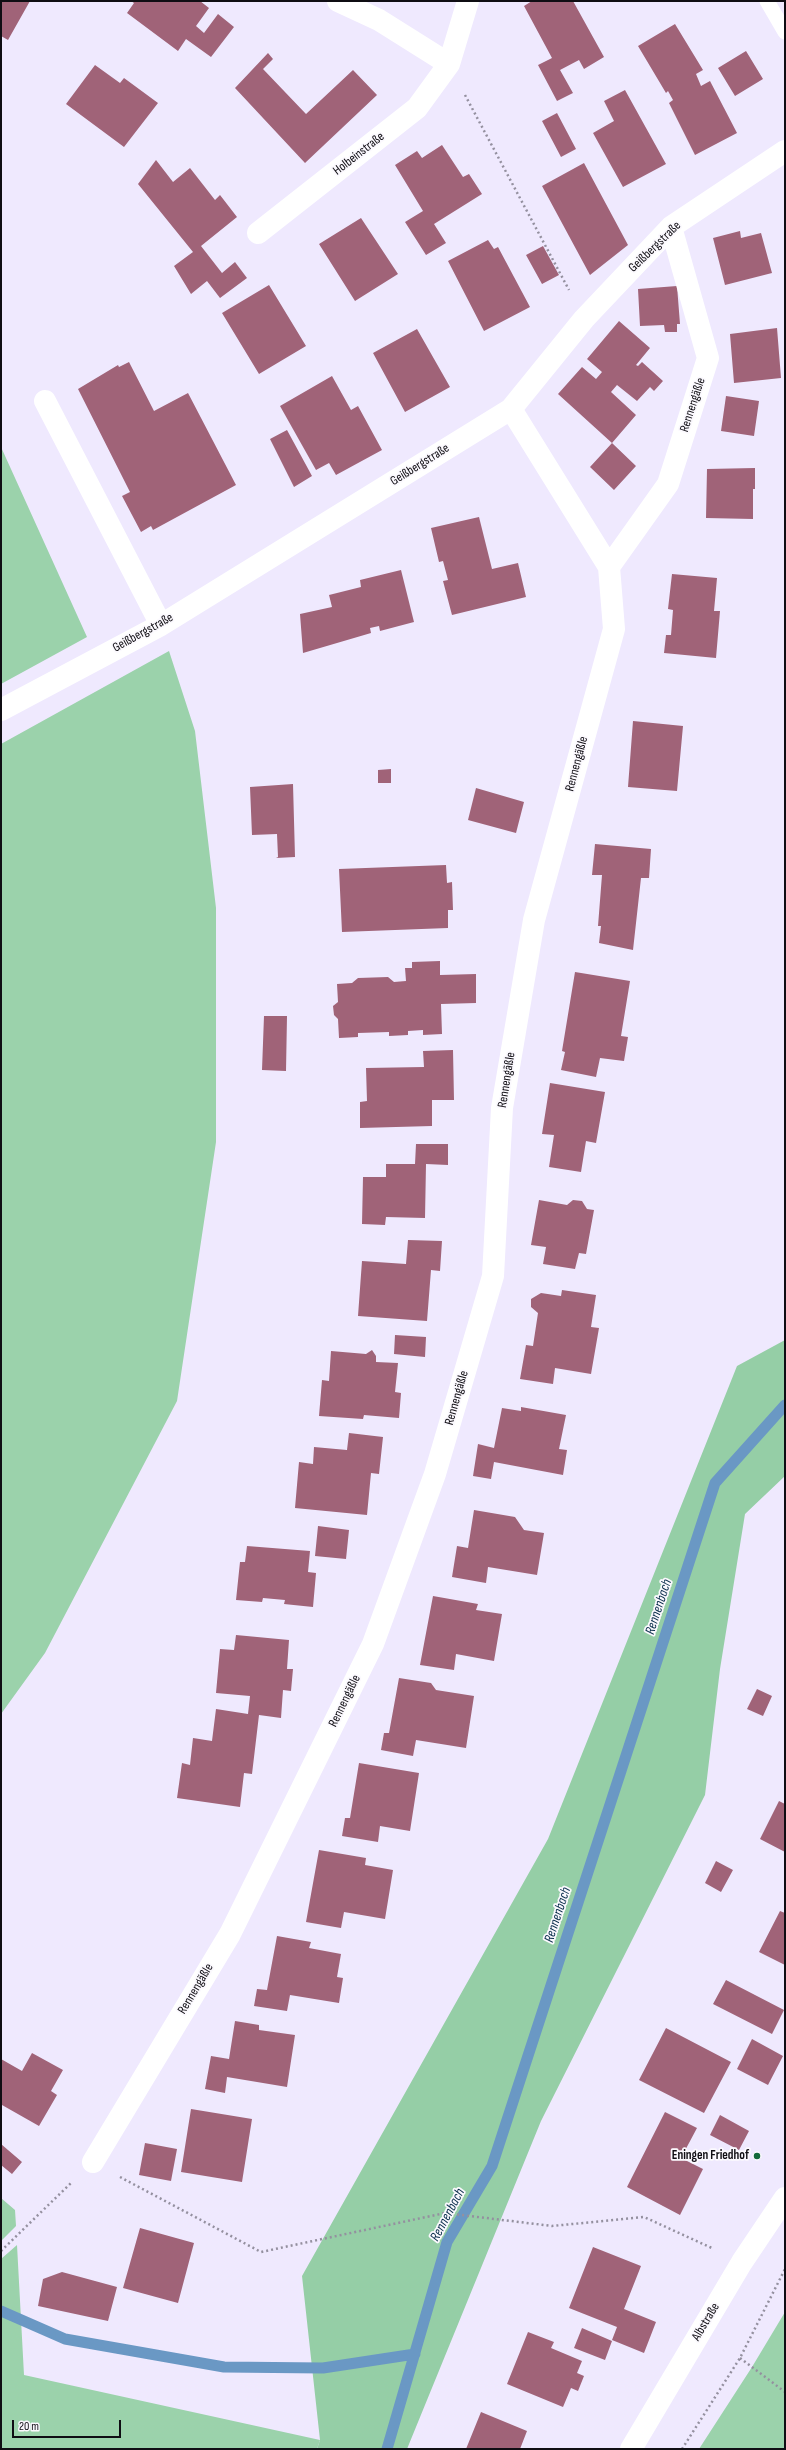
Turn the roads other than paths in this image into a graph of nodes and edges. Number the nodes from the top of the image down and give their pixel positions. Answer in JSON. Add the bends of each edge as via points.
{"nodes":[{"id":1,"x":338,"y":1,"type":"edge"},
{"id":2,"x":468,"y":1,"type":"edge"},
{"id":3,"x":767,"y":1,"type":"edge"},
{"id":4,"x":785,"y":32,"type":"edge"},
{"id":5,"x":449,"y":64,"type":"junction"},
{"id":6,"x":785,"y":151,"type":"edge"},
{"id":7,"x":671,"y":227,"type":"junction"},
{"id":8,"x":258,"y":233,"type":"dead end"},
{"id":9,"x":45,"y":401,"type":"dead end"},
{"id":10,"x":511,"y":409,"type":"junction"},
{"id":11,"x":609,"y":567,"type":"junction"},
{"id":12,"x":161,"y":625,"type":"junction"},
{"id":13,"x":1,"y":710,"type":"edge"},
{"id":14,"x":93,"y":2162,"type":"road end"},
{"id":15,"x":785,"y":2198,"type":"edge"},
{"id":16,"x":631,"y":2449,"type":"edge"}],
"edges":[{"from":1,"to":5,"type":"street","via":[[379,20]]},
{"from":2,"to":5,"type":"street","name":"Holbeinstraße"},
{"from":3,"to":4,"type":"lane"},
{"from":5,"to":8,"type":"street","name":"Holbeinstraße","via":[[417,108]]},
{"from":6,"to":7,"type":"street","name":"Geißbergstraße"},
{"from":7,"to":10,"type":"street","name":"Geißbergstraße","via":[[584,319]]},
{"from":7,"to":11,"type":"street","name":"Rennengäßle","via":[[708,358],[668,484]]},
{"from":9,"to":12,"type":"street"},
{"from":10,"to":11,"type":"street","name":"Rennengäßle"},
{"from":10,"to":12,"type":"street","name":"Geißbergstraße"},
{"from":11,"to":14,"type":"street","name":"Rennengäßle","via":[[614,629],[534,920],[502,1108],[493,1276],[435,1474],[373,1644],[230,1934]]},
{"from":12,"to":13,"type":"street","name":"Geißbergstraße"},
{"from":15,"to":16,"type":"street","name":"Albstraße","via":[[742,2262]]}]}
